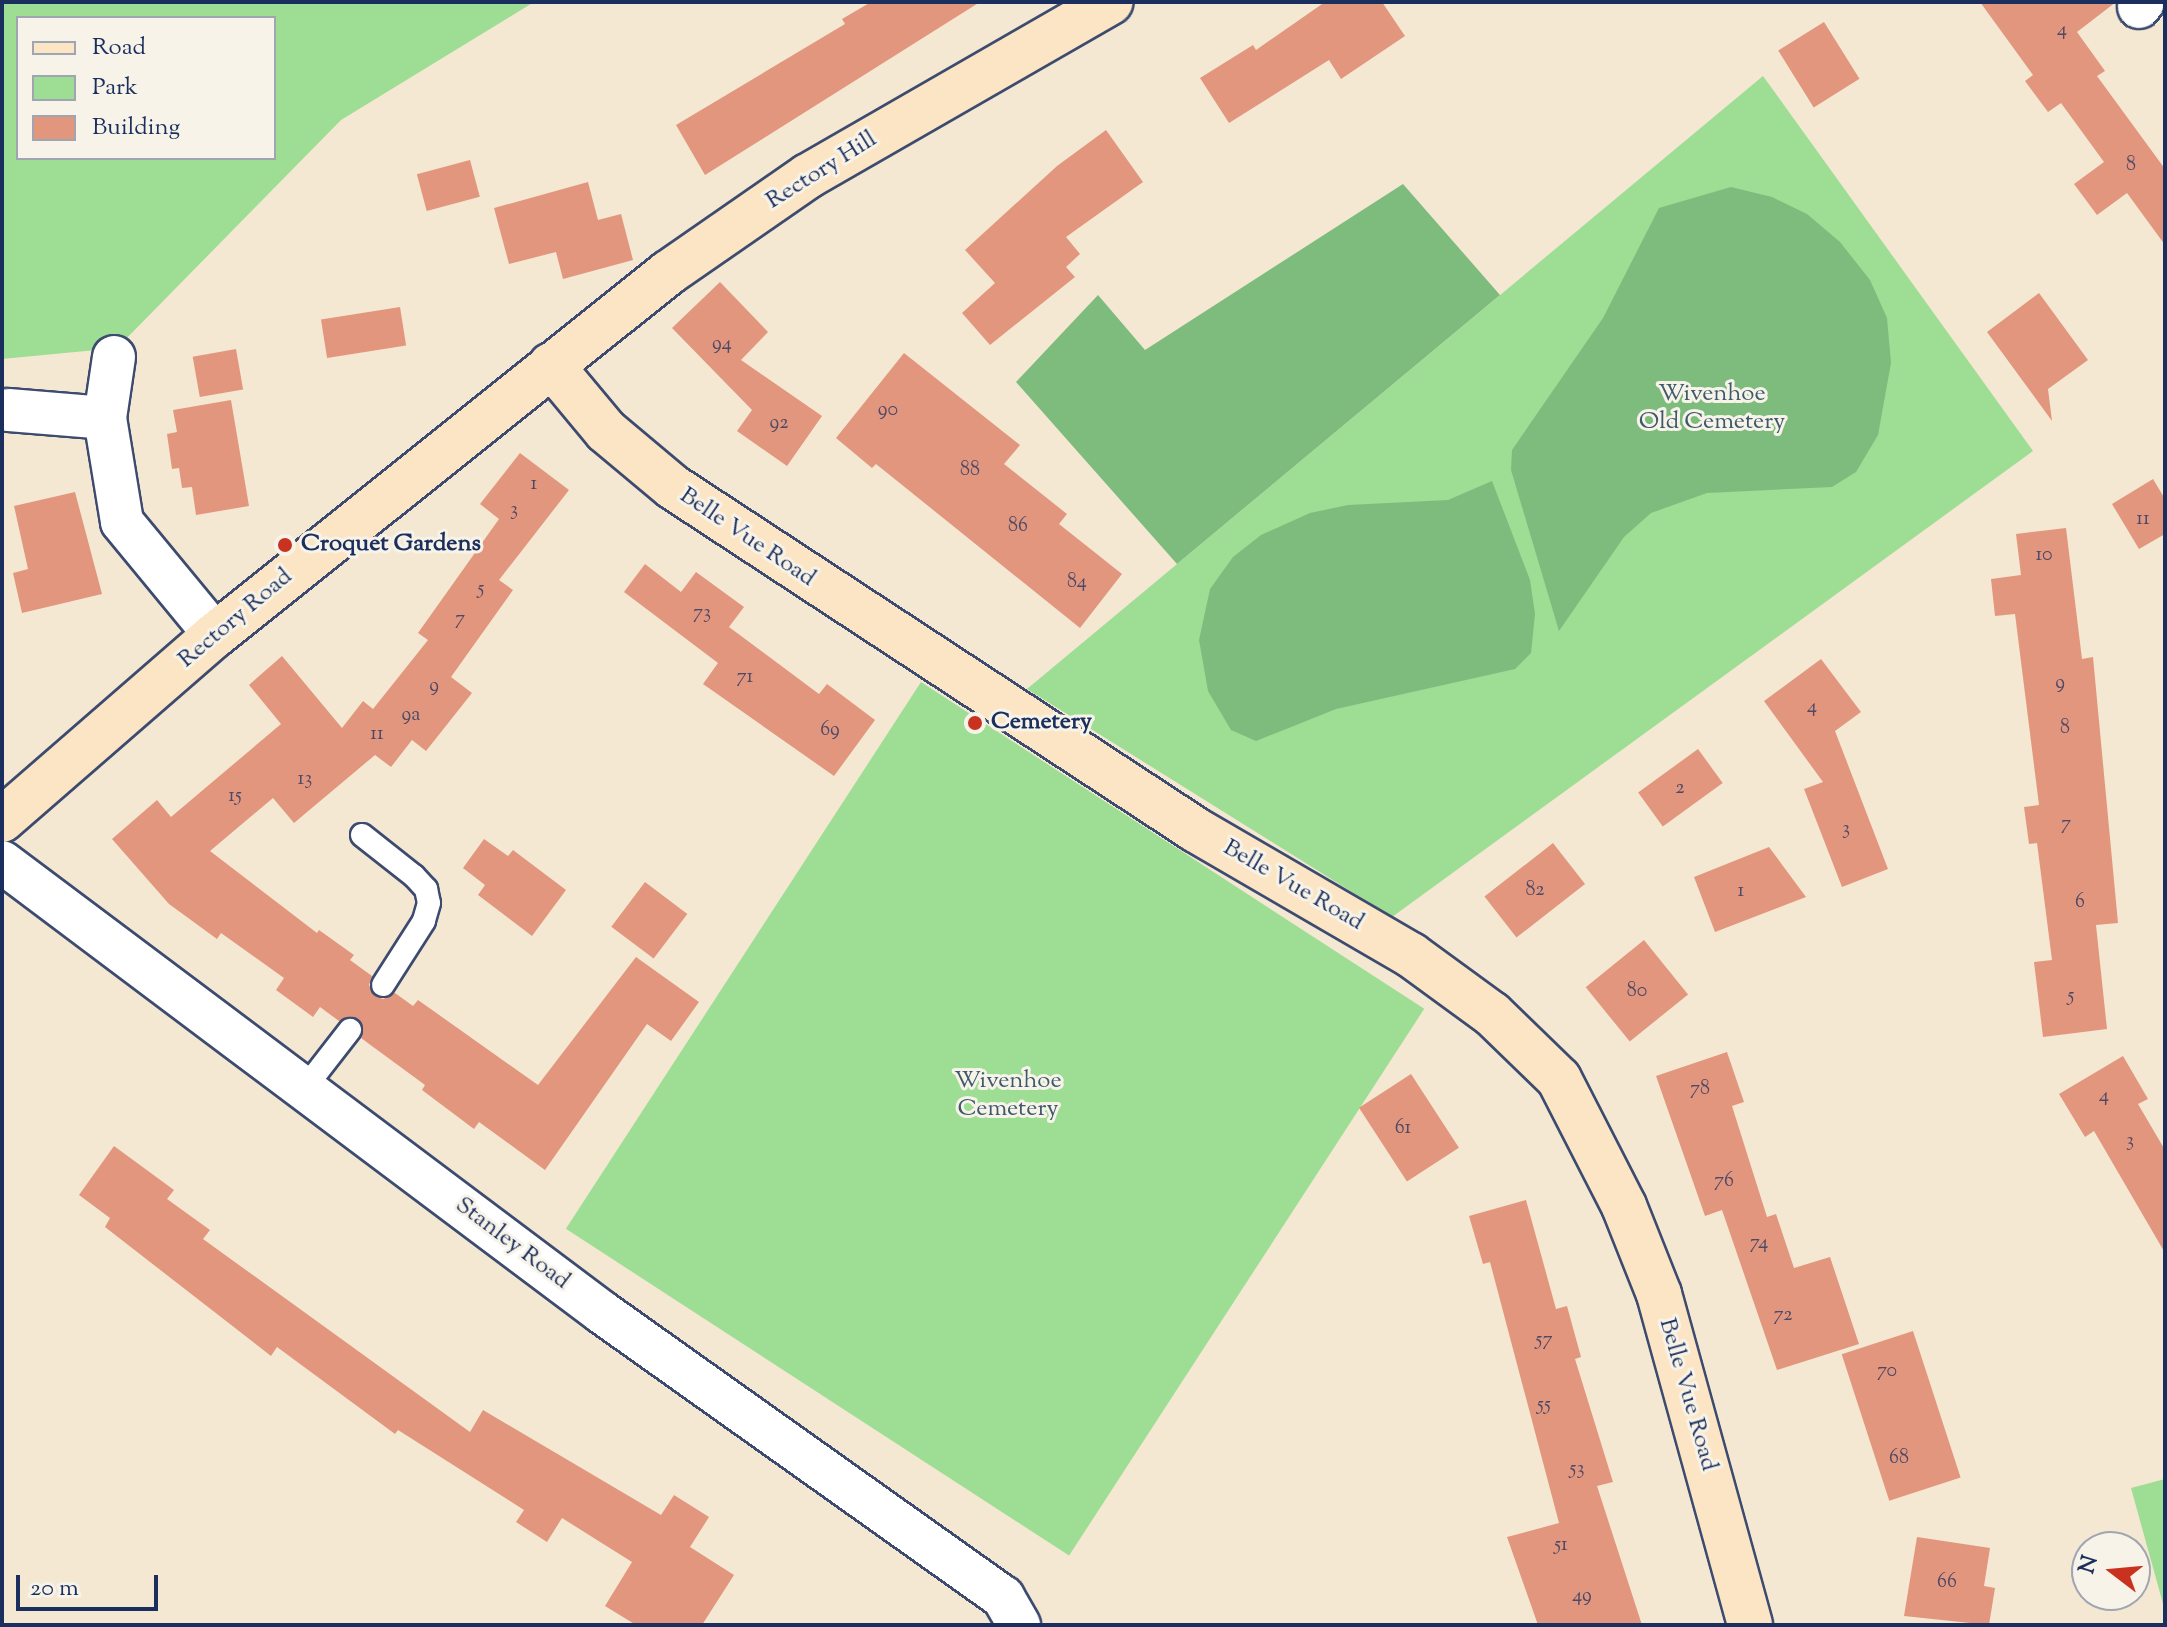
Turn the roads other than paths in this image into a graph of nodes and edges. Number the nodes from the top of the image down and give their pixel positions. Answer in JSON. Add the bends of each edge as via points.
{"nodes":[{"id":1,"x":1110,"y":2,"type":"edge"},
{"id":2,"x":114,"y":357,"type":"dead end"},
{"id":3,"x":551,"y":365,"type":"junction"},
{"id":4,"x":8,"y":410,"type":"dead end"},
{"id":5,"x":105,"y":418,"type":"junction"},
{"id":6,"x":215,"y":635,"type":"junction"},
{"id":7,"x":2,"y":820,"type":"edge"},
{"id":8,"x":362,"y":835,"type":"dead end"},
{"id":9,"x":2,"y":862,"type":"edge"},
{"id":10,"x":383,"y":985,"type":"dead end"},
{"id":11,"x":350,"y":1030,"type":"dead end"},
{"id":12,"x":304,"y":1089,"type":"junction"},
{"id":13,"x":1019,"y":1625,"type":"edge"},
{"id":14,"x":1750,"y":1625,"type":"edge"}],
"edges":[{"from":1,"to":3,"type":"street","name":"Rectory Hill","via":[[808,176],[668,273]]},
{"from":2,"to":5,"type":"street"},
{"from":3,"to":6,"type":"street","name":"Rectory Road"},
{"from":3,"to":14,"type":"street","name":"Belle Vue Road","via":[[606,431],[685,496],[1196,830],[1411,955],[1472,997],[1550,1070],[1588,1130],[1659,1294]]},
{"from":4,"to":5,"type":"street"},
{"from":5,"to":6,"type":"street","via":[[122,522]]},
{"from":6,"to":7,"type":"street","name":"Rectory Road"},
{"from":8,"to":10,"type":"lane","via":[[414,876],[426,889],[429,903],[424,921]]},
{"from":9,"to":12,"type":"street","name":"Stanley Road"},
{"from":11,"to":12,"type":"lane"},
{"from":12,"to":13,"type":"street","name":"Stanley Road","via":[[603,1313],[1003,1597]]}]}
